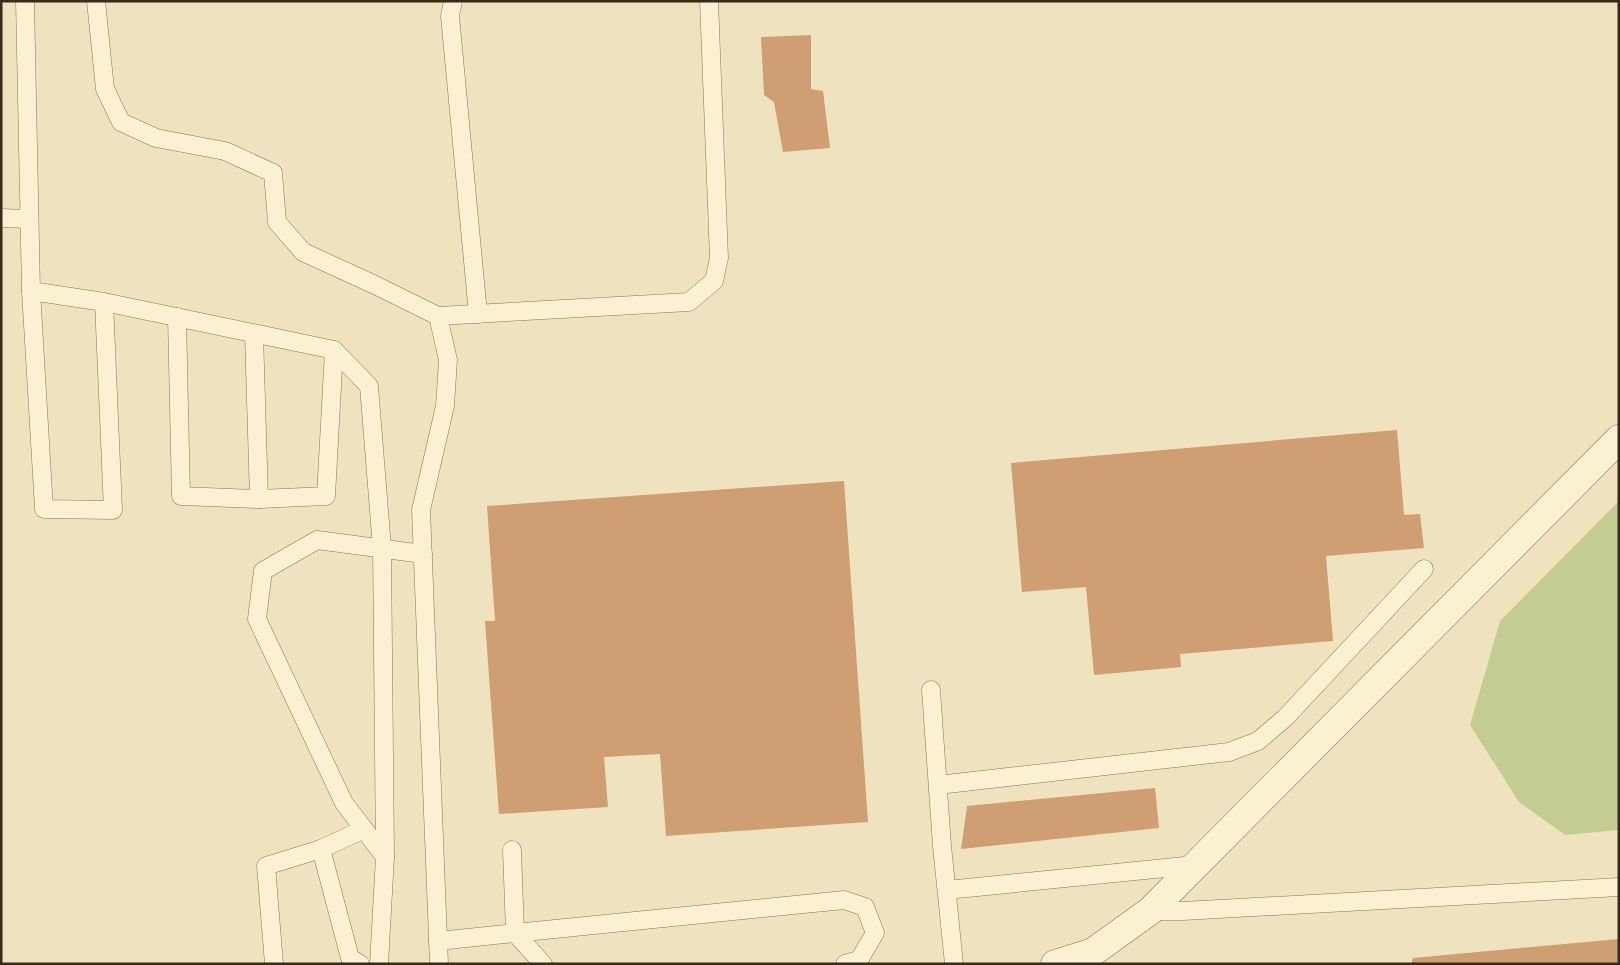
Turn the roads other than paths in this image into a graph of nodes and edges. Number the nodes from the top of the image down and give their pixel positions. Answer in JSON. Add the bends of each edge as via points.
{"nodes":[{"id":1,"x":25,"y":1,"type":"edge"},
{"id":2,"x":96,"y":1,"type":"edge"},
{"id":3,"x":453,"y":1,"type":"edge"},
{"id":4,"x":709,"y":1,"type":"edge"},
{"id":5,"x":1,"y":218,"type":"edge"},
{"id":6,"x":29,"y":220,"type":"junction"},
{"id":7,"x":31,"y":291,"type":"junction"},
{"id":8,"x":104,"y":302,"type":"junction"},
{"id":9,"x":478,"y":314,"type":"junction"},
{"id":10,"x":438,"y":316,"type":"junction"},
{"id":11,"x":177,"y":317,"type":"junction"},
{"id":12,"x":254,"y":334,"type":"junction"},
{"id":13,"x":334,"y":350,"type":"junction"},
{"id":14,"x":1619,"y":439,"type":"edge"},
{"id":15,"x":259,"y":499,"type":"junction"},
{"id":16,"x":382,"y":548,"type":"junction"},
{"id":17,"x":423,"y":554,"type":"junction"},
{"id":18,"x":1424,"y":569,"type":"dead end"},
{"id":19,"x":931,"y":690,"type":"dead end"},
{"id":20,"x":938,"y":784,"type":"junction"},
{"id":21,"x":364,"y":829,"type":"junction"},
{"id":22,"x":321,"y":848,"type":"junction"},
{"id":23,"x":512,"y":850,"type":"dead end"},
{"id":24,"x":385,"y":857,"type":"junction"},
{"id":25,"x":1195,"y":865,"type":"junction"},
{"id":26,"x":1619,"y":886,"type":"edge"},
{"id":27,"x":946,"y":890,"type":"junction"},
{"id":28,"x":1150,"y":911,"type":"junction"},
{"id":29,"x":515,"y":933,"type":"junction"},
{"id":30,"x":438,"y":941,"type":"junction"},
{"id":31,"x":274,"y":964,"type":"edge"},
{"id":32,"x":360,"y":964,"type":"edge"},
{"id":33,"x":379,"y":964,"type":"edge"},
{"id":34,"x":439,"y":964,"type":"edge"},
{"id":35,"x":543,"y":964,"type":"edge"},
{"id":36,"x":845,"y":964,"type":"edge"},
{"id":37,"x":954,"y":964,"type":"edge"},
{"id":38,"x":1056,"y":964,"type":"edge"}],
"edges":[{"from":1,"to":6,"type":"lane"},
{"from":2,"to":10,"type":"lane","via":[[105,89],[121,122],[156,138],[225,151],[273,173],[277,222],[303,252]]},
{"from":3,"to":9,"type":"lane","via":[[450,16]]},
{"from":4,"to":9,"type":"lane","via":[[719,258],[714,281],[688,302]]},
{"from":5,"to":6,"type":"lane"},
{"from":6,"to":7,"type":"lane"},
{"from":7,"to":8,"type":"lane"},
{"from":7,"to":8,"type":"lane","via":[[44,509],[113,510]]},
{"from":8,"to":11,"type":"lane"},
{"from":9,"to":10,"type":"lane"},
{"from":10,"to":17,"type":"lane","via":[[448,360],[446,397],[421,510]]},
{"from":11,"to":12,"type":"lane"},
{"from":11,"to":15,"type":"lane","via":[[181,496]]},
{"from":12,"to":13,"type":"lane"},
{"from":12,"to":15,"type":"lane"},
{"from":13,"to":15,"type":"lane","via":[[326,496]]},
{"from":13,"to":16,"type":"lane","via":[[369,386]]},
{"from":14,"to":25,"type":"street"},
{"from":16,"to":17,"type":"lane"},
{"from":16,"to":21,"type":"lane","via":[[317,540],[263,571],[257,619],[344,803]]},
{"from":16,"to":24,"type":"lane"},
{"from":17,"to":30,"type":"lane"},
{"from":18,"to":20,"type":"lane","via":[[1285,718],[1258,741],[1229,752]]},
{"from":19,"to":20,"type":"lane"},
{"from":20,"to":27,"type":"lane"},
{"from":21,"to":22,"type":"lane"},
{"from":21,"to":24,"type":"lane"},
{"from":22,"to":31,"type":"lane","via":[[266,866]]},
{"from":22,"to":32,"type":"lane","via":[[350,958]]},
{"from":23,"to":29,"type":"lane"},
{"from":24,"to":33,"type":"lane"},
{"from":25,"to":27,"type":"lane"},
{"from":25,"to":28,"type":"street"},
{"from":26,"to":28,"type":"lane"},
{"from":27,"to":37,"type":"lane"},
{"from":28,"to":38,"type":"street","via":[[1093,952]]},
{"from":29,"to":30,"type":"lane"},
{"from":29,"to":35,"type":"lane"},
{"from":29,"to":36,"type":"lane","via":[[844,900],[865,907],[875,933],[859,960]]},
{"from":30,"to":34,"type":"lane"}]}
